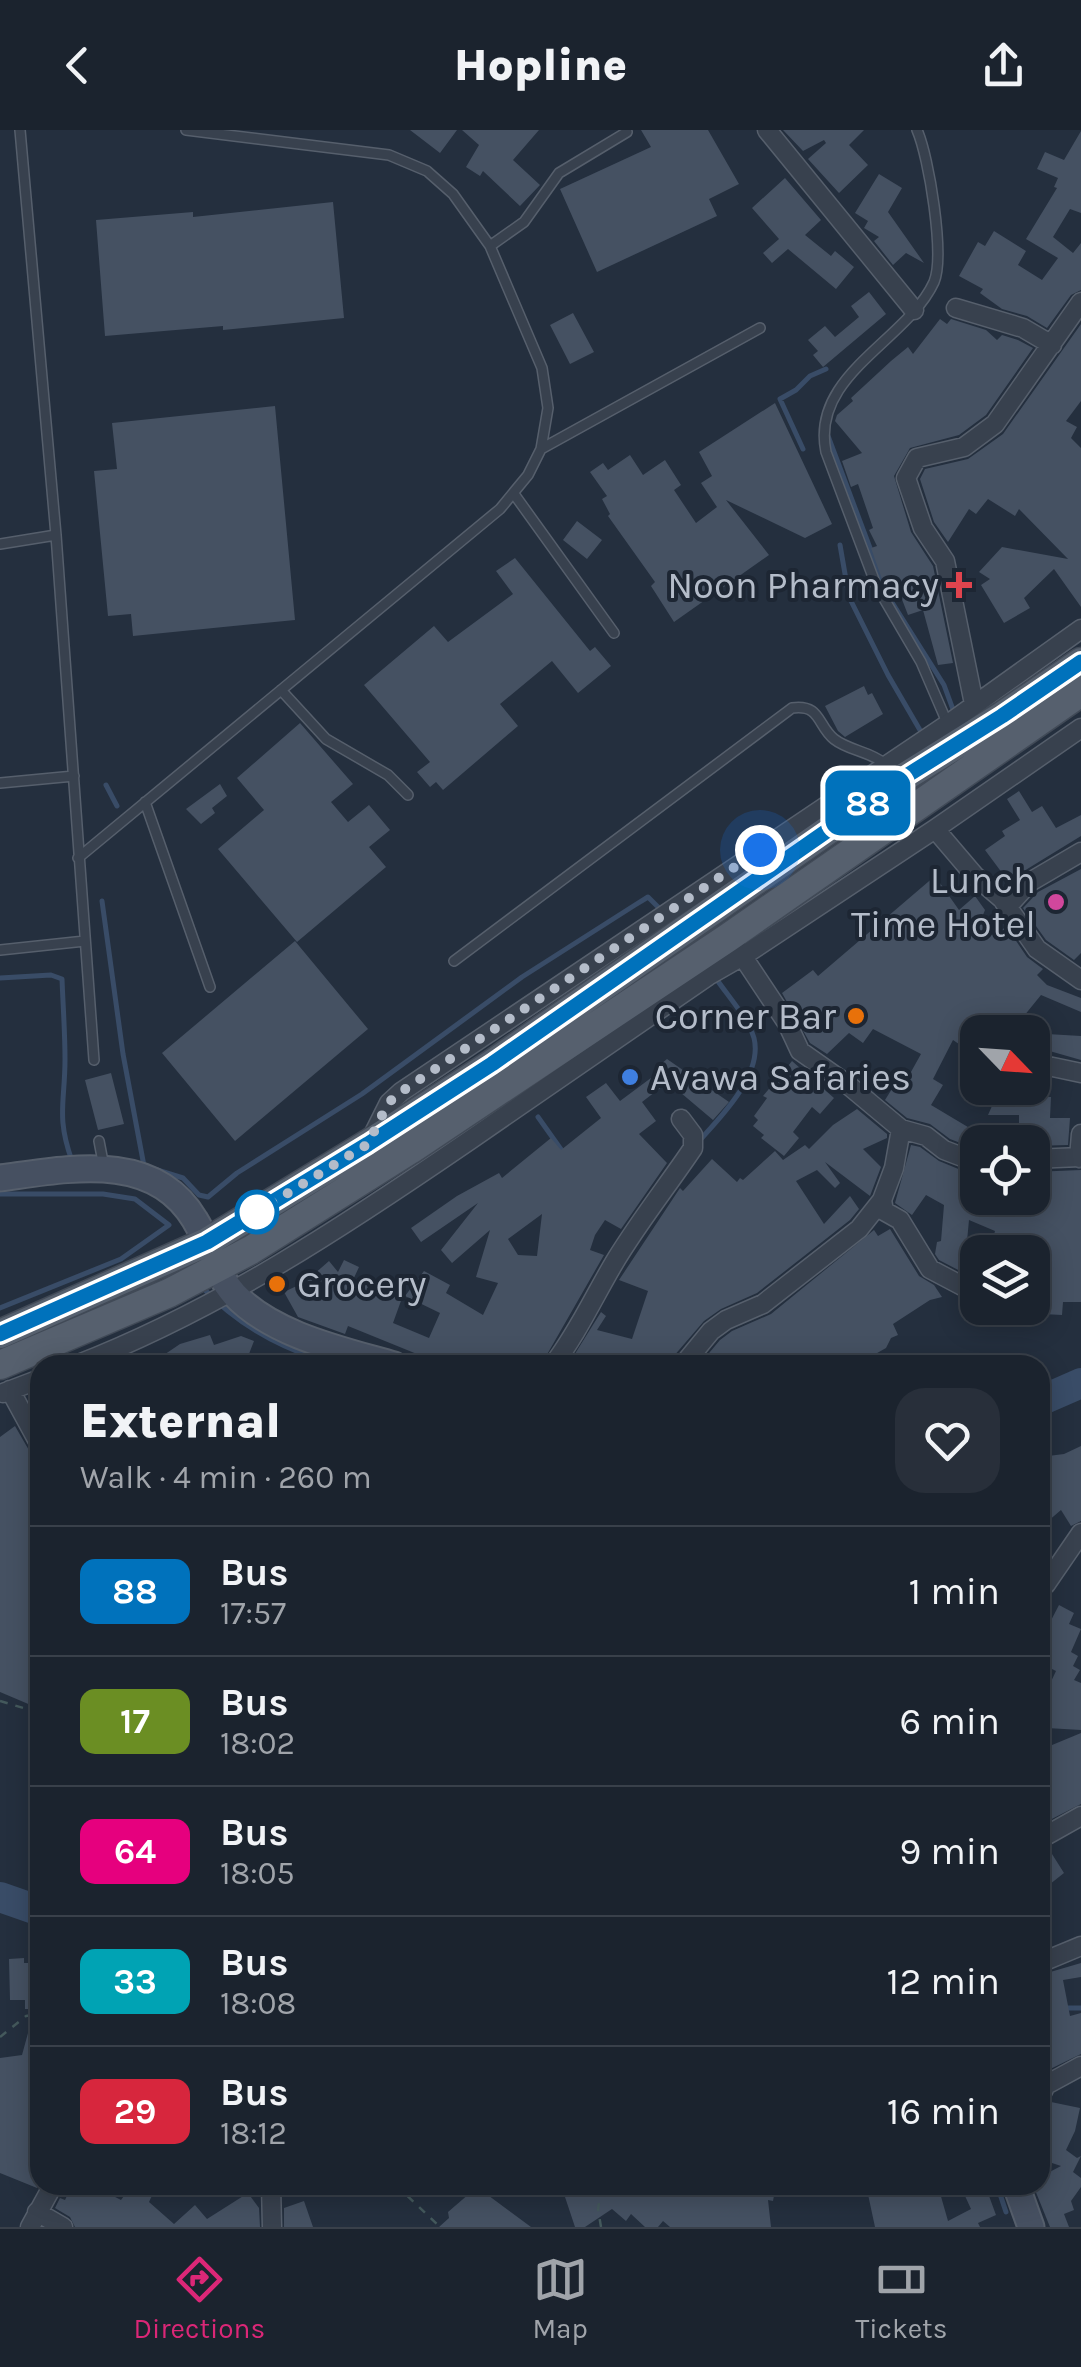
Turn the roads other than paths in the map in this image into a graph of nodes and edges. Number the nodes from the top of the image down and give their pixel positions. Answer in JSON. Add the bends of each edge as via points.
{"nodes":[{"id":1,"x":20,"y":130,"type":"edge"},
{"id":2,"x":186,"y":130,"type":"edge"},
{"id":3,"x":767,"y":130,"type":"edge"},
{"id":4,"x":918,"y":130,"type":"edge"},
{"id":5,"x":627,"y":132,"type":"edge"},
{"id":6,"x":490,"y":246,"type":"junction"},
{"id":7,"x":1081,"y":302,"type":"edge"},
{"id":8,"x":956,"y":308,"type":"dead end"},
{"id":9,"x":914,"y":310,"type":"junction"},
{"id":10,"x":760,"y":328,"type":"dead end"},
{"id":11,"x":1052,"y":345,"type":"junction"},
{"id":12,"x":541,"y":448,"type":"junction"},
{"id":13,"x":514,"y":494,"type":"junction"},
{"id":14,"x":56,"y":536,"type":"junction"},
{"id":15,"x":0,"y":544,"type":"edge"},
{"id":16,"x":1081,"y":629,"type":"edge"},
{"id":17,"x":614,"y":633,"type":"dead end"},
{"id":18,"x":1081,"y":662,"type":"edge"},
{"id":19,"x":280,"y":690,"type":"junction"},
{"id":20,"x":1081,"y":692,"type":"edge"},
{"id":21,"x":974,"y":704,"type":"junction"},
{"id":22,"x":1081,"y":728,"type":"edge"},
{"id":23,"x":953,"y":734,"type":"junction"},
{"id":24,"x":885,"y":764,"type":"junction"},
{"id":25,"x":74,"y":776,"type":"junction"},
{"id":26,"x":0,"y":783,"type":"edge"},
{"id":27,"x":974,"y":785,"type":"junction"},
{"id":28,"x":408,"y":795,"type":"dead end"},
{"id":29,"x":146,"y":802,"type":"junction"},
{"id":30,"x":935,"y":829,"type":"junction"},
{"id":31,"x":1081,"y":852,"type":"edge"},
{"id":32,"x":78,"y":858,"type":"junction"},
{"id":33,"x":1007,"y":907,"type":"junction"},
{"id":34,"x":84,"y":941,"type":"junction"},
{"id":35,"x":736,"y":946,"type":"junction"},
{"id":36,"x":0,"y":950,"type":"edge"},
{"id":37,"x":454,"y":961,"type":"dead end"},
{"id":38,"x":1081,"y":980,"type":"edge"},
{"id":39,"x":210,"y":987,"type":"dead end"},
{"id":40,"x":94,"y":1060,"type":"dead end"},
{"id":41,"x":1050,"y":1066,"type":"edge"},
{"id":42,"x":1081,"y":1074,"type":"edge"},
{"id":43,"x":682,"y":1119,"type":"dead end"},
{"id":44,"x":902,"y":1128,"type":"junction"},
{"id":45,"x":1081,"y":1134,"type":"edge"},
{"id":46,"x":99,"y":1142,"type":"dead end"},
{"id":47,"x":368,"y":1144,"type":"junction"},
{"id":48,"x":960,"y":1156,"type":"edge"},
{"id":49,"x":1080,"y":1157,"type":"edge"},
{"id":50,"x":1050,"y":1159,"type":"edge"},
{"id":51,"x":105,"y":1170,"type":"junction"},
{"id":52,"x":0,"y":1178,"type":"edge"},
{"id":53,"x":882,"y":1200,"type":"junction"},
{"id":54,"x":218,"y":1267,"type":"junction"},
{"id":55,"x":960,"y":1284,"type":"edge"},
{"id":56,"x":0,"y":1334,"type":"edge"},
{"id":57,"x":331,"y":1344,"type":"junction"},
{"id":58,"x":52,"y":1355,"type":"edge"},
{"id":59,"x":101,"y":1355,"type":"edge"},
{"id":60,"x":321,"y":1355,"type":"edge"},
{"id":61,"x":364,"y":1355,"type":"edge"},
{"id":62,"x":561,"y":1355,"type":"edge"},
{"id":63,"x":692,"y":1355,"type":"edge"},
{"id":64,"x":30,"y":1368,"type":"edge"},
{"id":65,"x":30,"y":1380,"type":"edge"},
{"id":66,"x":3,"y":1383,"type":"edge"},
{"id":67,"x":30,"y":1428,"type":"edge"},
{"id":68,"x":1080,"y":1536,"type":"edge"},
{"id":69,"x":1050,"y":1572,"type":"edge"},
{"id":70,"x":1081,"y":1816,"type":"edge"},
{"id":71,"x":1050,"y":1833,"type":"edge"},
{"id":72,"x":1081,"y":1946,"type":"edge"},
{"id":73,"x":1050,"y":1960,"type":"edge"},
{"id":74,"x":1081,"y":2066,"type":"edge"},
{"id":75,"x":1050,"y":2083,"type":"edge"},
{"id":76,"x":47,"y":2195,"type":"edge"},
{"id":77,"x":270,"y":2195,"type":"edge"},
{"id":78,"x":1020,"y":2195,"type":"edge"},
{"id":79,"x":34,"y":2219,"type":"edge"},
{"id":80,"x":63,"y":2227,"type":"edge"},
{"id":81,"x":272,"y":2227,"type":"edge"},
{"id":82,"x":1031,"y":2227,"type":"edge"}],
"edges":[{"from":1,"to":14,"type":"lane"},
{"from":2,"to":6,"type":"lane","via":[[390,154],[427,171],[453,194]]},
{"from":3,"to":9,"type":"street"},
{"from":4,"to":9,"type":"lane","via":[[938,264]]},
{"from":5,"to":6,"type":"lane","via":[[559,173],[524,222]]},
{"from":6,"to":12,"type":"lane","via":[[542,368],[548,408]]},
{"from":7,"to":11,"type":"street"},
{"from":8,"to":11,"type":"street","via":[[1023,328]]},
{"from":9,"to":23,"type":"lane","via":[[855,370],[826,411],[822,432],[876,585]]},
{"from":10,"to":12,"type":"lane"},
{"from":11,"to":21,"type":"street","via":[[995,424],[964,447],[917,458],[906,478],[945,561]]},
{"from":12,"to":13,"type":"lane"},
{"from":13,"to":17,"type":"lane"},
{"from":13,"to":19,"type":"lane"},
{"from":14,"to":15,"type":"lane"},
{"from":14,"to":25,"type":"lane"},
{"from":16,"to":21,"type":"street"},
{"from":18,"to":23,"type":"main road"},
{"from":19,"to":28,"type":"lane","via":[[326,739]]},
{"from":19,"to":29,"type":"lane"},
{"from":20,"to":27,"type":"main road"},
{"from":21,"to":23,"type":"street"},
{"from":22,"to":27,"type":"street"},
{"from":23,"to":24,"type":"street"},
{"from":23,"to":27,"type":"lane"},
{"from":23,"to":47,"type":"main road","via":[[903,778]]},
{"from":24,"to":37,"type":"lane","via":[[832,738],[818,713],[792,708]]},
{"from":24,"to":47,"type":"street","via":[[401,1092],[388,1103]]},
{"from":25,"to":26,"type":"lane"},
{"from":25,"to":32,"type":"lane"},
{"from":27,"to":30,"type":"street"},
{"from":27,"to":35,"type":"main road"},
{"from":29,"to":32,"type":"lane"},
{"from":29,"to":39,"type":"lane"},
{"from":30,"to":33,"type":"street"},
{"from":30,"to":35,"type":"street"},
{"from":31,"to":33,"type":"street","via":[[1030,882]]},
{"from":32,"to":34,"type":"lane"},
{"from":33,"to":38,"type":"street","via":[[1037,949]]},
{"from":34,"to":36,"type":"lane"},
{"from":34,"to":40,"type":"lane"},
{"from":35,"to":44,"type":"street","via":[[800,1051]]},
{"from":35,"to":54,"type":"main road"},
{"from":41,"to":42,"type":"street"},
{"from":43,"to":62,"type":"street","via":[[693,1148],[642,1218]]},
{"from":44,"to":48,"type":"street"},
{"from":44,"to":53,"type":"street"},
{"from":45,"to":49,"type":"street"},
{"from":46,"to":51,"type":"lane"},
{"from":47,"to":54,"type":"main road"},
{"from":49,"to":50,"type":"street"},
{"from":51,"to":52,"type":"street"},
{"from":51,"to":54,"type":"street","via":[[161,1183],[187,1206]]},
{"from":53,"to":55,"type":"street","via":[[930,1269]]},
{"from":53,"to":63,"type":"street","via":[[807,1273],[726,1320]]},
{"from":54,"to":56,"type":"main road"},
{"from":54,"to":57,"type":"street","via":[[266,1318]]},
{"from":54,"to":58,"type":"main road"},
{"from":54,"to":59,"type":"street"},
{"from":57,"to":60,"type":"street"},
{"from":57,"to":61,"type":"street"},
{"from":64,"to":66,"type":"main road"},
{"from":65,"to":66,"type":"street"},
{"from":66,"to":67,"type":"street"},
{"from":68,"to":69,"type":"street"},
{"from":70,"to":71,"type":"street"},
{"from":72,"to":73,"type":"street"},
{"from":74,"to":75,"type":"street"},
{"from":76,"to":79,"type":"street"},
{"from":77,"to":81,"type":"street"},
{"from":78,"to":82,"type":"street"},
{"from":79,"to":80,"type":"street"}]}
